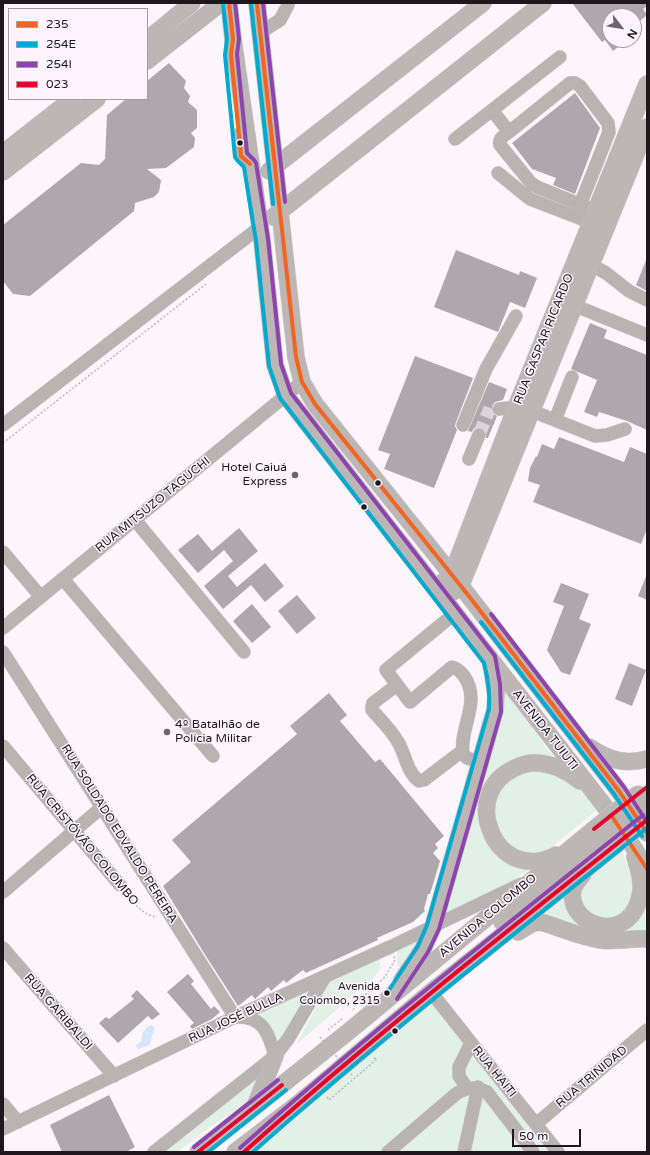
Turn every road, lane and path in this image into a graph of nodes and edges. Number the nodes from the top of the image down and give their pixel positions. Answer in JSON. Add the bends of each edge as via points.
{"nodes":[{"id":1,"x":192,"y":3,"type":"edge"},
{"id":2,"x":221,"y":3,"type":"edge"},
{"id":3,"x":229,"y":3,"type":"edge"},
{"id":4,"x":257,"y":3,"type":"edge"},
{"id":5,"x":288,"y":3,"type":"edge"},
{"id":6,"x":483,"y":3,"type":"edge"},
{"id":7,"x":543,"y":3,"type":"edge"},
{"id":8,"x":261,"y":32,"type":"junction"},
{"id":9,"x":148,"y":39,"type":"edge"},
{"id":10,"x":233,"y":39,"type":"junction"},
{"id":11,"x":560,"y":57,"type":"dead end"},
{"id":12,"x":148,"y":60,"type":"edge"},
{"id":13,"x":647,"y":84,"type":"edge"},
{"id":14,"x":71,"y":100,"type":"edge"},
{"id":15,"x":95,"y":100,"type":"edge"},
{"id":16,"x":492,"y":110,"type":"junction"},
{"id":17,"x":642,"y":110,"type":"edge"},
{"id":18,"x":53,"y":124,"type":"junction"},
{"id":19,"x":647,"y":127,"type":"edge"},
{"id":20,"x":509,"y":132,"type":"junction"},
{"id":21,"x":272,"y":136,"type":"junction"},
{"id":22,"x":455,"y":139,"type":"dead end"},
{"id":23,"x":247,"y":141,"type":"junction"},
{"id":24,"x":630,"y":148,"type":"junction"},
{"id":25,"x":3,"y":153,"type":"edge"},
{"id":26,"x":250,"y":164,"type":"junction"},
{"id":27,"x":276,"y":171,"type":"junction"},
{"id":28,"x":3,"y":172,"type":"edge"},
{"id":29,"x":498,"y":173,"type":"dead end"},
{"id":30,"x":254,"y":187,"type":"junction"},
{"id":31,"x":580,"y":205,"type":"junction"},
{"id":32,"x":280,"y":207,"type":"junction"},
{"id":33,"x":594,"y":217,"type":"junction"},
{"id":34,"x":259,"y":222,"type":"junction"},
{"id":35,"x":584,"y":261,"type":"junction"},
{"id":36,"x":289,"y":296,"type":"junction"},
{"id":37,"x":647,"y":300,"type":"edge"},
{"id":38,"x":268,"y":302,"type":"junction"},
{"id":39,"x":568,"y":302,"type":"junction"},
{"id":40,"x":516,"y":316,"type":"dead end"},
{"id":41,"x":647,"y":335,"type":"edge"},
{"id":42,"x":572,"y":377,"type":"dead end"},
{"id":43,"x":302,"y":382,"type":"junction"},
{"id":44,"x":286,"y":396,"type":"junction"},
{"id":45,"x":499,"y":409,"type":"dead end"},
{"id":46,"x":524,"y":409,"type":"junction"},
{"id":47,"x":555,"y":420,"type":"junction"},
{"id":48,"x":3,"y":425,"type":"edge"},
{"id":49,"x":463,"y":425,"type":"dead end"},
{"id":50,"x":625,"y":429,"type":"dead end"},
{"id":51,"x":479,"y":435,"type":"tunnel mouth"},
{"id":52,"x":469,"y":459,"type":"dead end"},
{"id":53,"x":135,"y":520,"type":"junction"},
{"id":54,"x":3,"y":552,"type":"edge"},
{"id":55,"x":62,"y":579,"type":"junction"},
{"id":56,"x":456,"y":580,"type":"junction"},
{"id":57,"x":440,"y":594,"type":"junction"},
{"id":58,"x":41,"y":597,"type":"junction"},
{"id":59,"x":454,"y":614,"type":"junction"},
{"id":60,"x":3,"y":628,"type":"edge"},
{"id":61,"x":3,"y":652,"type":"edge"},
{"id":62,"x":244,"y":652,"type":"dead end"},
{"id":63,"x":490,"y":660,"type":"junction"},
{"id":64,"x":396,"y":685,"type":"junction"},
{"id":65,"x":580,"y":741,"type":"junction"},
{"id":66,"x":3,"y":746,"type":"edge"},
{"id":67,"x":462,"y":751,"type":"junction"},
{"id":68,"x":213,"y":756,"type":"dead end"},
{"id":69,"x":647,"y":759,"type":"edge"},
{"id":70,"x":480,"y":762,"type":"junction"},
{"id":71,"x":645,"y":802,"type":"edge"},
{"id":72,"x":603,"y":804,"type":"junction"},
{"id":73,"x":102,"y":807,"type":"junction"},
{"id":74,"x":75,"y":830,"type":"junction"},
{"id":75,"x":647,"y":832,"type":"edge"},
{"id":76,"x":602,"y":839,"type":"junction"},
{"id":77,"x":575,"y":844,"type":"junction"},
{"id":78,"x":632,"y":845,"type":"junction"},
{"id":79,"x":591,"y":865,"type":"junction"},
{"id":80,"x":647,"y":870,"type":"edge"},
{"id":81,"x":535,"y":877,"type":"junction"},
{"id":82,"x":120,"y":885,"type":"joint"},
{"id":83,"x":3,"y":892,"type":"edge"},
{"id":84,"x":171,"y":915,"type":"junction"},
{"id":85,"x":433,"y":927,"type":"junction"},
{"id":86,"x":647,"y":939,"type":"edge"},
{"id":87,"x":390,"y":947,"type":"junction"},
{"id":88,"x":3,"y":948,"type":"edge"},
{"id":89,"x":325,"y":977,"type":"junction"},
{"id":90,"x":431,"y":992,"type":"junction"},
{"id":91,"x":392,"y":996,"type":"junction"},
{"id":92,"x":352,"y":1012,"type":"dead end"},
{"id":93,"x":235,"y":1017,"type":"junction"},
{"id":94,"x":647,"y":1030,"type":"edge"},
{"id":95,"x":320,"y":1037,"type":"dead end"},
{"id":96,"x":471,"y":1043,"type":"junction"},
{"id":97,"x":275,"y":1056,"type":"junction"},
{"id":98,"x":114,"y":1076,"type":"junction"},
{"id":99,"x":472,"y":1088,"type":"junction"},
{"id":100,"x":326,"y":1097,"type":"dead end"},
{"id":101,"x":298,"y":1103,"type":"junction"},
{"id":102,"x":3,"y":1104,"type":"edge"},
{"id":103,"x":255,"y":1106,"type":"junction"},
{"id":104,"x":18,"y":1122,"type":"junction"},
{"id":105,"x":536,"y":1124,"type":"junction"},
{"id":106,"x":3,"y":1129,"type":"edge"},
{"id":107,"x":154,"y":1152,"type":"edge"},
{"id":108,"x":198,"y":1152,"type":"edge"},
{"id":109,"x":235,"y":1152,"type":"edge"},
{"id":110,"x":244,"y":1152,"type":"edge"},
{"id":111,"x":388,"y":1152,"type":"edge"},
{"id":112,"x":464,"y":1152,"type":"edge"},
{"id":113,"x":533,"y":1152,"type":"edge"},
{"id":114,"x":558,"y":1152,"type":"edge"}],
"edges":[{"from":1,"to":9,"type":"main road"},
{"from":2,"to":12,"type":"main road"},
{"from":3,"to":10,"type":"main road","name":"AVENIDA TUIUTI"},
{"from":4,"to":8,"type":"main road","name":"AVENIDA TUIUTI"},
{"from":5,"to":8,"type":"street","via":[[280,20]]},
{"from":6,"to":27,"type":"main road"},
{"from":7,"to":32,"type":"main road"},
{"from":8,"to":21,"type":"main road","name":"AVENIDA TUIUTI"},
{"from":10,"to":23,"type":"main road","name":"AVENIDA TUIUTI"},
{"from":10,"to":26,"type":"street","via":[[231,54],[241,156]]},
{"from":11,"to":16,"type":"street"},
{"from":13,"to":17,"type":"main road","name":"RUA GASPAR RICARDO"},
{"from":14,"to":18,"type":"main road"},
{"from":15,"to":18,"type":"main road"},
{"from":16,"to":20,"type":"street"},
{"from":16,"to":22,"type":"street"},
{"from":17,"to":24,"type":"main road","name":"RUA GASPAR RICARDO"},
{"from":18,"to":25,"type":"main road"},
{"from":18,"to":28,"type":"main road"},
{"from":19,"to":24,"type":"main road","name":"RUA GASPAR RICARDO"},
{"from":20,"to":31,"type":"street","via":[[500,139],[500,146],[531,183]]},
{"from":20,"to":31,"type":"street","via":[[570,83],[580,86],[610,127]]},
{"from":21,"to":23,"type":"main road"},
{"from":21,"to":27,"type":"main road","name":"AVENIDA TUIUTI"},
{"from":23,"to":26,"type":"main road","name":"AVENIDA TUIUTI"},
{"from":24,"to":33,"type":"main road","name":"RUA GASPAR RICARDO"},
{"from":24,"to":35,"type":"main road","name":"RUA GASPAR RICARDO"},
{"from":26,"to":30,"type":"main road","name":"AVENIDA TUIUTI"},
{"from":27,"to":30,"type":"main road"},
{"from":27,"to":32,"type":"main road","name":"AVENIDA TUIUTI"},
{"from":29,"to":33,"type":"street","via":[[530,199]]},
{"from":30,"to":34,"type":"main road","name":"AVENIDA TUIUTI"},
{"from":31,"to":33,"type":"street"},
{"from":32,"to":34,"type":"main road"},
{"from":32,"to":36,"type":"main road","name":"AVENIDA TUIUTI"},
{"from":33,"to":35,"type":"main road","name":"RUA GASPAR RICARDO"},
{"from":34,"to":38,"type":"main road","name":"AVENIDA TUIUTI"},
{"from":34,"to":48,"type":"street"},
{"from":35,"to":37,"type":"street"},
{"from":35,"to":39,"type":"main road","name":"RUA GASPAR RICARDO"},
{"from":36,"to":38,"type":"main road"},
{"from":36,"to":43,"type":"main road","name":"AVENIDA TUIUTI","via":[[296,357]]},
{"from":38,"to":44,"type":"main road","name":"AVENIDA TUIUTI","via":[[275,365]]},
{"from":39,"to":41,"type":"street"},
{"from":39,"to":46,"type":"main road","name":"RUA GASPAR RICARDO"},
{"from":40,"to":49,"type":"street","via":[[486,369],[475,402]]},
{"from":42,"to":47,"type":"street"},
{"from":43,"to":44,"type":"street","name":"RUA MITSUZO TAGUCHI"},
{"from":43,"to":56,"type":"main road","name":"AVENIDA TUIUTI","via":[[315,404]]},
{"from":44,"to":53,"type":"street","name":"RUA MITSUZO TAGUCHI"},
{"from":44,"to":57,"type":"main road","name":"AVENIDA TUIUTI"},
{"from":45,"to":46,"type":"street"},
{"from":46,"to":47,"type":"street"},
{"from":46,"to":56,"type":"main road","name":"RUA GASPAR RICARDO"},
{"from":47,"to":50,"type":"street","via":[[595,436]]},
{"from":51,"to":52,"type":"street"},
{"from":53,"to":55,"type":"street","name":"RUA MITSUZO TAGUCHI"},
{"from":53,"to":62,"type":"street"},
{"from":54,"to":58,"type":"street"},
{"from":55,"to":58,"type":"street","name":"RUA MITSUZO TAGUCHI"},
{"from":55,"to":68,"type":"street"},
{"from":56,"to":57,"type":"main road","name":"RUA GASPAR RICARDO"},
{"from":56,"to":65,"type":"main road","name":"AVENIDA TUIUTI"},
{"from":57,"to":59,"type":"main road","name":"AVENIDA TUIUTI"},
{"from":58,"to":60,"type":"street","name":"RUA MITSUZO TAGUCHI"},
{"from":59,"to":63,"type":"main road","name":"AVENIDA TUIUTI"},
{"from":59,"to":64,"type":"street","via":[[386,670]]},
{"from":61,"to":73,"type":"street","name":"RUA SOLDADO EDVALDO PEREIRA"},
{"from":63,"to":70,"type":"main road","via":[[496,694],[495,710]]},
{"from":63,"to":72,"type":"main road","name":"AVENIDA TUIUTI"},
{"from":64,"to":67,"type":"street","via":[[410,702],[452,667],[458,669],[468,684],[471,699]]},
{"from":64,"to":67,"type":"street","via":[[374,703],[372,710],[398,742],[414,776],[419,781],[424,780]]},
{"from":65,"to":69,"type":"main road","via":[[613,760],[633,762]]},
{"from":65,"to":75,"type":"main road","name":"AVENIDA TUIUTI"},
{"from":66,"to":74,"type":"street","name":"RUA CRISTÓVÃO COLOMBO"},
{"from":67,"to":70,"type":"street","via":[[466,757]]},
{"from":70,"to":85,"type":"main road"},
{"from":71,"to":76,"type":"main road","name":"AVENIDA COLOMBO","bridge":true},
{"from":71,"to":76,"type":"main road","name":"AVENIDA COLOMBO","bridge":true},
{"from":72,"to":77,"type":"main road","via":[[578,780],[550,765],[522,764],[498,778],[487,802],[486,814],[494,839],[502,848],[525,862],[538,862],[550,859]]},
{"from":72,"to":78,"type":"main road","name":"AVENIDA TUIUTI"},
{"from":73,"to":74,"type":"street"},
{"from":73,"to":84,"type":"street","name":"RUA SOLDADO EDVALDO PEREIRA"},
{"from":74,"to":82,"type":"street","name":"RUA CRISTÓVÃO COLOMBO"},
{"from":74,"to":83,"type":"street"},
{"from":76,"to":77,"type":"main road","name":"AVENIDA COLOMBO"},
{"from":76,"to":79,"type":"main road","name":"AVENIDA COLOMBO"},
{"from":76,"to":90,"type":"main road","name":"AVENIDA COLOMBO","via":[[481,939]]},
{"from":77,"to":81,"type":"main road","name":"AVENIDA COLOMBO"},
{"from":78,"to":79,"type":"main road","via":[[641,889],[638,904],[624,922],[603,927],[594,925],[580,914],[573,889]]},
{"from":78,"to":80,"type":"main road","name":"AVENIDA TUIUTI"},
{"from":79,"to":90,"type":"main road","name":"AVENIDA COLOMBO"},
{"from":81,"to":85,"type":"street","name":"RUA JOSÉ BULLA"},
{"from":81,"to":91,"type":"main road","name":"AVENIDA COLOMBO"},
{"from":82,"to":84,"type":"path","name":"RUA CRISTÓVÃO COLOMBO","via":[[139,909],[151,916]]},
{"from":84,"to":93,"type":"street","name":"RUA SOLDADO EDVALDO PEREIRA"},
{"from":85,"to":87,"type":"street","name":"RUA JOSÉ BULLA"},
{"from":85,"to":91,"type":"main road","via":[[423,950]]},
{"from":86,"to":90,"type":"main road","via":[[601,940],[541,922],[533,923]]},
{"from":87,"to":89,"type":"street","name":"RUA JOSÉ BULLA"},
{"from":87,"to":92,"type":"path","via":[[395,960],[384,978],[358,1001]]},
{"from":88,"to":98,"type":"street","name":"RUA GARIBALDI"},
{"from":89,"to":93,"type":"street","name":"RUA JOSÉ BULLA"},
{"from":89,"to":97,"type":"street"},
{"from":90,"to":96,"type":"street","name":"RUA HAITI"},
{"from":90,"to":101,"type":"main road","name":"AVENIDA COLOMBO"},
{"from":91,"to":103,"type":"main road","name":"AVENIDA COLOMBO"},
{"from":93,"to":97,"type":"street","via":[[252,1018],[259,1023],[266,1031]]},
{"from":93,"to":98,"type":"street","name":"RUA JOSÉ BULLA"},
{"from":94,"to":105,"type":"street","name":"RUA TRINIDAD"},
{"from":95,"to":100,"type":"path","bridge":true,"via":[[353,1076],[375,1057],[377,1059],[329,1100]]},
{"from":96,"to":99,"type":"street","via":[[459,1067],[459,1076]]},
{"from":96,"to":105,"type":"street","name":"RUA HAITI"},
{"from":97,"to":103,"type":"main road"},
{"from":97,"to":107,"type":"street"},
{"from":98,"to":104,"type":"street","name":"RUA JOSÉ BULLA"},
{"from":99,"to":111,"type":"street","via":[[457,1093]]},
{"from":99,"to":112,"type":"street"},
{"from":99,"to":113,"type":"street","via":[[486,1092]]},
{"from":101,"to":109,"type":"main road","name":"AVENIDA COLOMBO"},
{"from":101,"to":110,"type":"main road"},
{"from":102,"to":104,"type":"street"},
{"from":103,"to":108,"type":"main road","name":"AVENIDA COLOMBO"},
{"from":104,"to":106,"type":"street","name":"RUA JOSÉ BULLA"},
{"from":105,"to":114,"type":"street","name":"RUA HAITI"}]}
